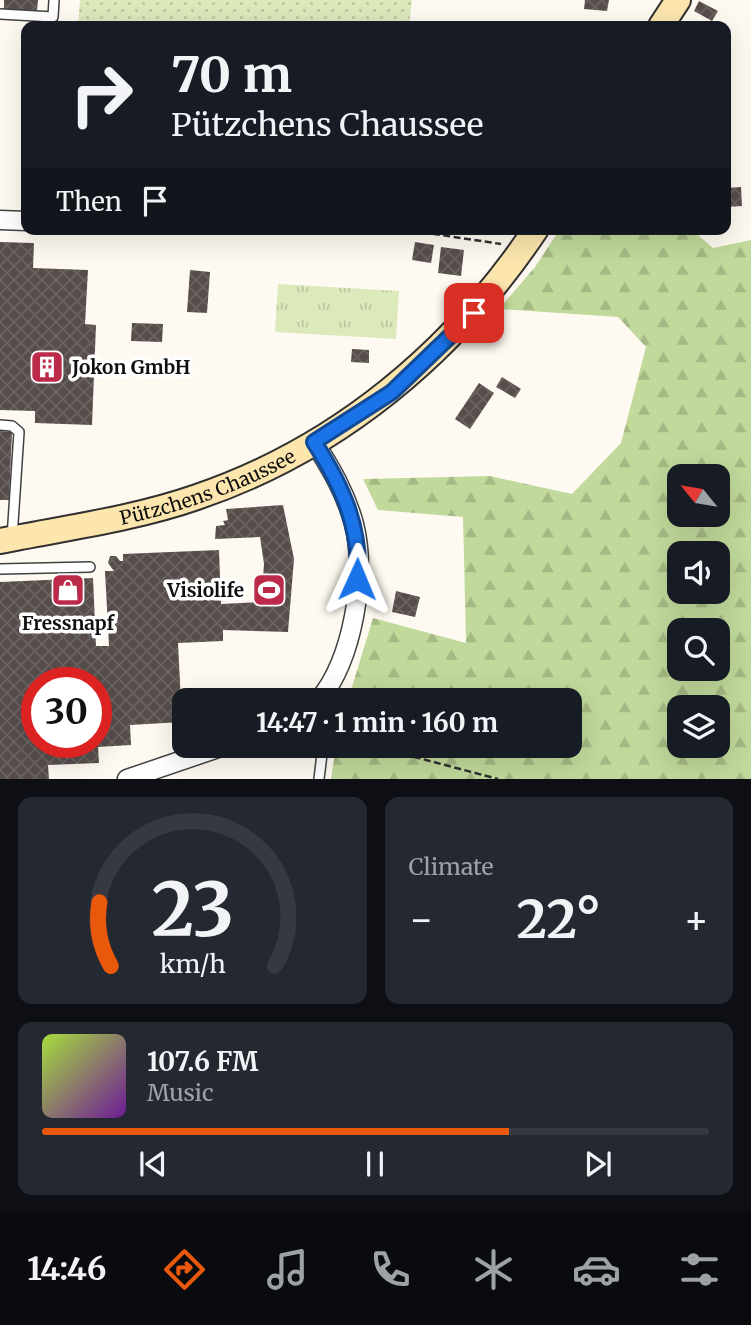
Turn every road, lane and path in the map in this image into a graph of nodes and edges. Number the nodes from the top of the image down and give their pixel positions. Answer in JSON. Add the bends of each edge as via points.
{"nodes":[{"id":1,"x":54,"y":0,"type":"edge"},
{"id":2,"x":678,"y":0,"type":"edge"},
{"id":3,"x":0,"y":14,"type":"edge"},
{"id":4,"x":664,"y":21,"type":"edge"},
{"id":5,"x":0,"y":220,"type":"edge"},
{"id":6,"x":21,"y":221,"type":"edge"},
{"id":7,"x":441,"y":235,"type":"edge"},
{"id":8,"x":532,"y":235,"type":"edge"},
{"id":9,"x":520,"y":254,"type":"junction"},
{"id":10,"x":0,"y":425,"type":"edge"},
{"id":11,"x":314,"y":442,"type":"junction"},
{"id":12,"x":6,"y":540,"type":"edge"},
{"id":13,"x":90,"y":567,"type":"dead end"},
{"id":14,"x":0,"y":569,"type":"edge"},
{"id":15,"x":327,"y":688,"type":"edge"},
{"id":16,"x":189,"y":758,"type":"edge"},
{"id":17,"x":321,"y":758,"type":"edge"},
{"id":18,"x":418,"y":758,"type":"edge"},
{"id":19,"x":127,"y":779,"type":"edge"},
{"id":20,"x":318,"y":779,"type":"edge"},
{"id":21,"x":498,"y":779,"type":"edge"}],
"edges":[{"from":1,"to":3,"type":"lane","via":[[53,17]]},
{"from":2,"to":4,"type":"street"},
{"from":5,"to":6,"type":"street"},
{"from":7,"to":9,"type":"path","via":[[502,244]]},
{"from":8,"to":9,"type":"street","name":"Pützchens Chaussee"},
{"from":9,"to":11,"type":"street","name":"Pützchens Chaussee","via":[[474,313],[392,392]]},
{"from":10,"to":12,"type":"lane","via":[[12,425],[19,432]]},
{"from":11,"to":12,"type":"street","name":"Pützchens Chaussee","via":[[197,497]]},
{"from":11,"to":15,"type":"street","via":[[346,500],[359,555],[352,626],[339,671]]},
{"from":13,"to":14,"type":"lane"},
{"from":16,"to":19,"type":"street"},
{"from":17,"to":20,"type":"lane"},
{"from":18,"to":21,"type":"path"}]}
